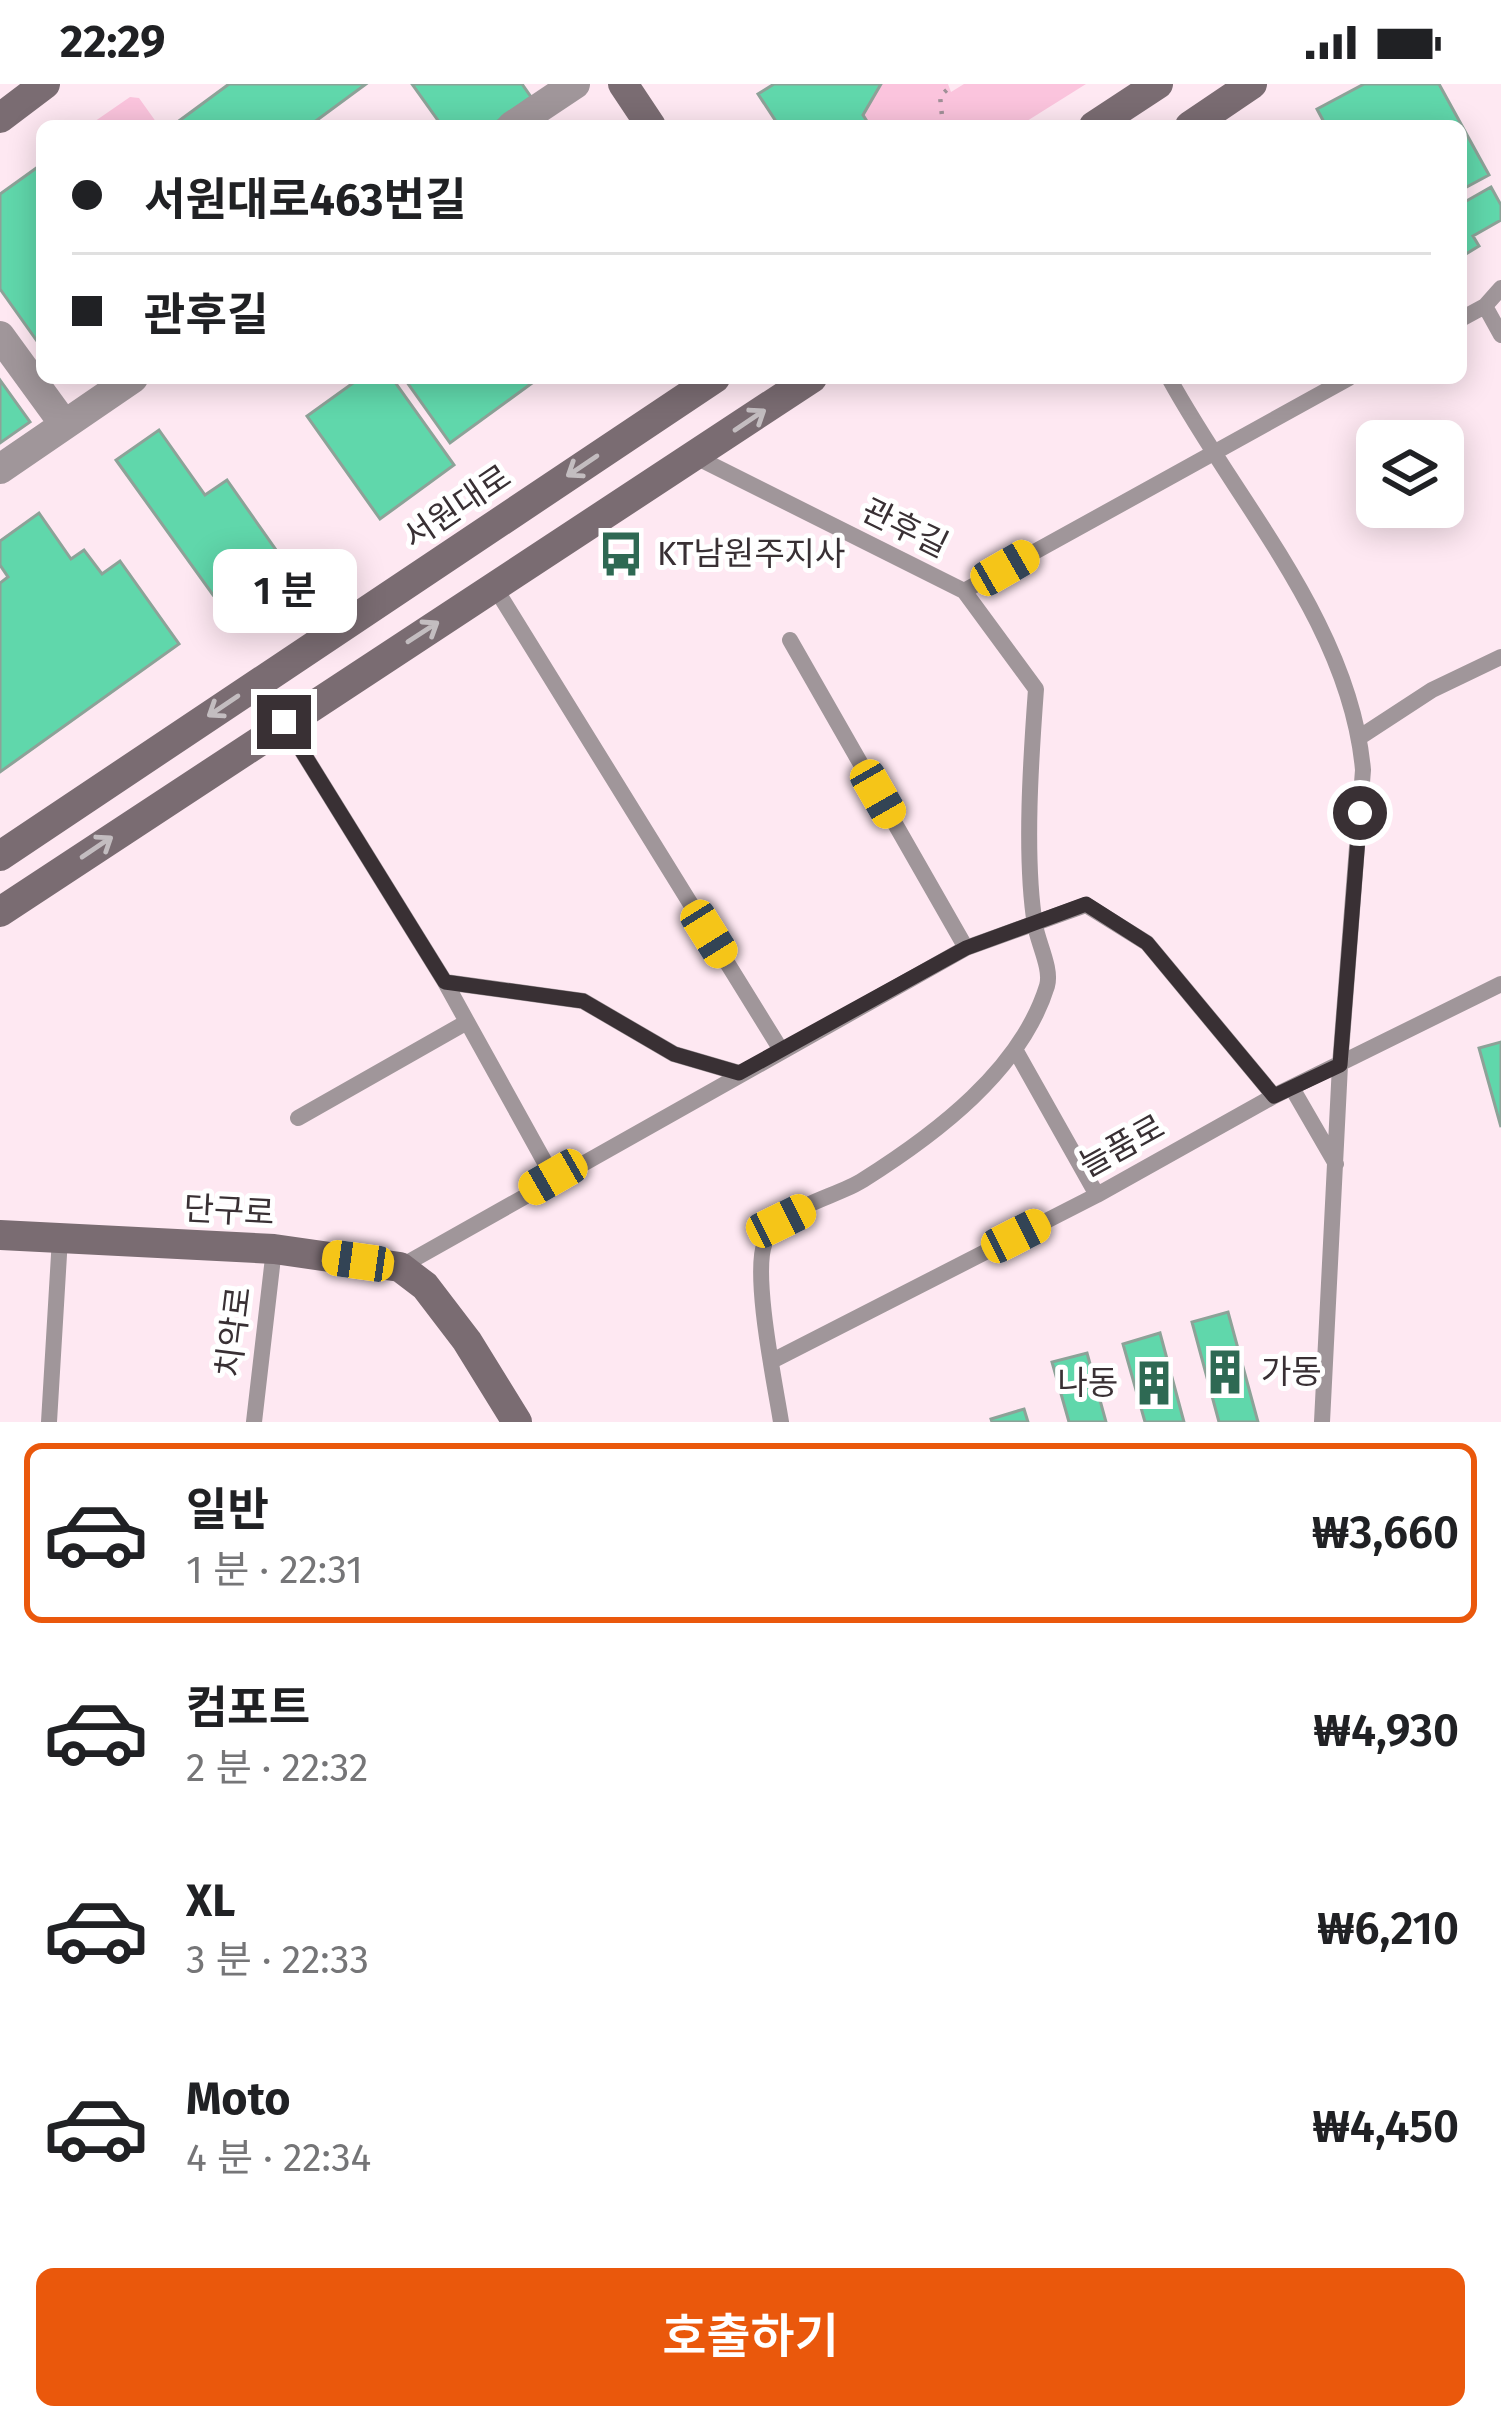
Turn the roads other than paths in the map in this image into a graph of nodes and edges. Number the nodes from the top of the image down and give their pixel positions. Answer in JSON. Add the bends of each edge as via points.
{"nodes":[{"id":1,"x":46,"y":84,"type":"edge"},
{"id":2,"x":575,"y":84,"type":"edge"},
{"id":3,"x":623,"y":84,"type":"edge"},
{"id":4,"x":1158,"y":84,"type":"edge"},
{"id":5,"x":1252,"y":84,"type":"edge"},
{"id":6,"x":0,"y":118,"type":"edge"},
{"id":7,"x":521,"y":120,"type":"edge"},
{"id":8,"x":647,"y":120,"type":"edge"},
{"id":9,"x":1103,"y":120,"type":"edge"},
{"id":10,"x":1199,"y":120,"type":"edge"},
{"id":11,"x":1501,"y":288,"type":"edge"},
{"id":12,"x":1486,"y":306,"type":"junction"},
{"id":13,"x":1467,"y":315,"type":"edge"},
{"id":14,"x":1501,"y":335,"type":"edge"},
{"id":15,"x":0,"y":336,"type":"edge"},
{"id":16,"x":124,"y":384,"type":"edge"},
{"id":17,"x":706,"y":384,"type":"edge"},
{"id":18,"x":803,"y":384,"type":"edge"},
{"id":19,"x":1172,"y":384,"type":"edge"},
{"id":20,"x":1338,"y":384,"type":"edge"},
{"id":21,"x":64,"y":424,"type":"junction"},
{"id":22,"x":1209,"y":452,"type":"junction"},
{"id":23,"x":694,"y":457,"type":"junction"},
{"id":24,"x":0,"y":469,"type":"edge"},
{"id":25,"x":494,"y":586,"type":"junction"},
{"id":26,"x":964,"y":591,"type":"junction"},
{"id":27,"x":790,"y":640,"type":"dead end"},
{"id":28,"x":1501,"y":657,"type":"edge"},
{"id":29,"x":284,"y":722,"type":"junction"},
{"id":30,"x":1360,"y":737,"type":"junction"},
{"id":31,"x":0,"y":856,"type":"edge"},
{"id":32,"x":0,"y":912,"type":"edge"},
{"id":33,"x":1034,"y":923,"type":"junction"},
{"id":34,"x":966,"y":948,"type":"junction"},
{"id":35,"x":445,"y":982,"type":"junction"},
{"id":36,"x":1501,"y":984,"type":"edge"},
{"id":37,"x":467,"y":1022,"type":"junction"},
{"id":38,"x":781,"y":1050,"type":"junction"},
{"id":39,"x":1017,"y":1053,"type":"junction"},
{"id":40,"x":1340,"y":1065,"type":"junction"},
{"id":41,"x":739,"y":1073,"type":"junction"},
{"id":42,"x":1283,"y":1092,"type":"junction"},
{"id":43,"x":298,"y":1118,"type":"dead end"},
{"id":44,"x":1336,"y":1165,"type":"junction"},
{"id":45,"x":553,"y":1177,"type":"junction"},
{"id":46,"x":1097,"y":1195,"type":"junction"},
{"id":47,"x":0,"y":1235,"type":"edge"},
{"id":48,"x":60,"y":1238,"type":"junction"},
{"id":49,"x":274,"y":1249,"type":"junction"},
{"id":50,"x":400,"y":1267,"type":"junction"},
{"id":51,"x":772,"y":1361,"type":"junction"},
{"id":52,"x":49,"y":1422,"type":"edge"},
{"id":53,"x":254,"y":1422,"type":"edge"},
{"id":54,"x":517,"y":1422,"type":"edge"},
{"id":55,"x":781,"y":1422,"type":"edge"},
{"id":56,"x":1322,"y":1422,"type":"edge"}],
"edges":[{"from":1,"to":6,"type":"street"},
{"from":2,"to":7,"type":"street"},
{"from":3,"to":8,"type":"street"},
{"from":4,"to":9,"type":"street"},
{"from":5,"to":10,"type":"street"},
{"from":11,"to":12,"type":"lane"},
{"from":12,"to":13,"type":"lane"},
{"from":12,"to":14,"type":"lane"},
{"from":15,"to":21,"type":"street"},
{"from":16,"to":21,"type":"street"},
{"from":17,"to":31,"type":"street","name":"서원대로","one_way":true},
{"from":23,"to":18,"type":"street","one_way":true},
{"from":19,"to":22,"type":"lane"},
{"from":20,"to":22,"type":"lane"},
{"from":21,"to":24,"type":"street"},
{"from":22,"to":26,"type":"lane"},
{"from":22,"to":30,"type":"lane","via":[[1314,611]]},
{"from":23,"to":25,"type":"street"},
{"from":23,"to":26,"type":"lane","name":"관후길"},
{"from":29,"to":25,"type":"street","one_way":true},
{"from":25,"to":38,"type":"lane"},
{"from":26,"to":33,"type":"lane","name":"관후길","via":[[1036,688]]},
{"from":27,"to":34,"type":"lane"},
{"from":28,"to":30,"type":"lane"},
{"from":32,"to":29,"type":"street","one_way":true},
{"from":29,"to":35,"type":"lane"},
{"from":30,"to":40,"type":"lane","via":[[1364,770]]},
{"from":33,"to":34,"type":"lane"},
{"from":33,"to":39,"type":"lane","name":"관후길","via":[[1049,981]]},
{"from":33,"to":42,"type":"lane","via":[[1086,904],[1147,943]]},
{"from":34,"to":38,"type":"lane"},
{"from":35,"to":37,"type":"lane"},
{"from":35,"to":41,"type":"lane","via":[[583,1001],[674,1054]]},
{"from":36,"to":40,"type":"lane","name":"늘품로"},
{"from":37,"to":43,"type":"lane"},
{"from":37,"to":45,"type":"lane"},
{"from":38,"to":41,"type":"lane"},
{"from":39,"to":46,"type":"lane"},
{"from":39,"to":51,"type":"lane","name":"관후길","via":[[862,1181],[781,1221],[765,1241]]},
{"from":40,"to":42,"type":"lane","name":"늘품로"},
{"from":40,"to":44,"type":"lane"},
{"from":41,"to":45,"type":"lane"},
{"from":42,"to":44,"type":"lane"},
{"from":42,"to":46,"type":"lane","name":"늘품로"},
{"from":44,"to":56,"type":"lane"},
{"from":45,"to":50,"type":"lane"},
{"from":46,"to":51,"type":"lane","name":"늘품로"},
{"from":47,"to":48,"type":"street","name":"단구로"},
{"from":48,"to":49,"type":"street","name":"단구로"},
{"from":48,"to":52,"type":"lane"},
{"from":49,"to":50,"type":"street","name":"단구로"},
{"from":49,"to":53,"type":"lane","name":"치악로"},
{"from":50,"to":54,"type":"street","via":[[425,1286]]},
{"from":51,"to":55,"type":"lane"}]}
